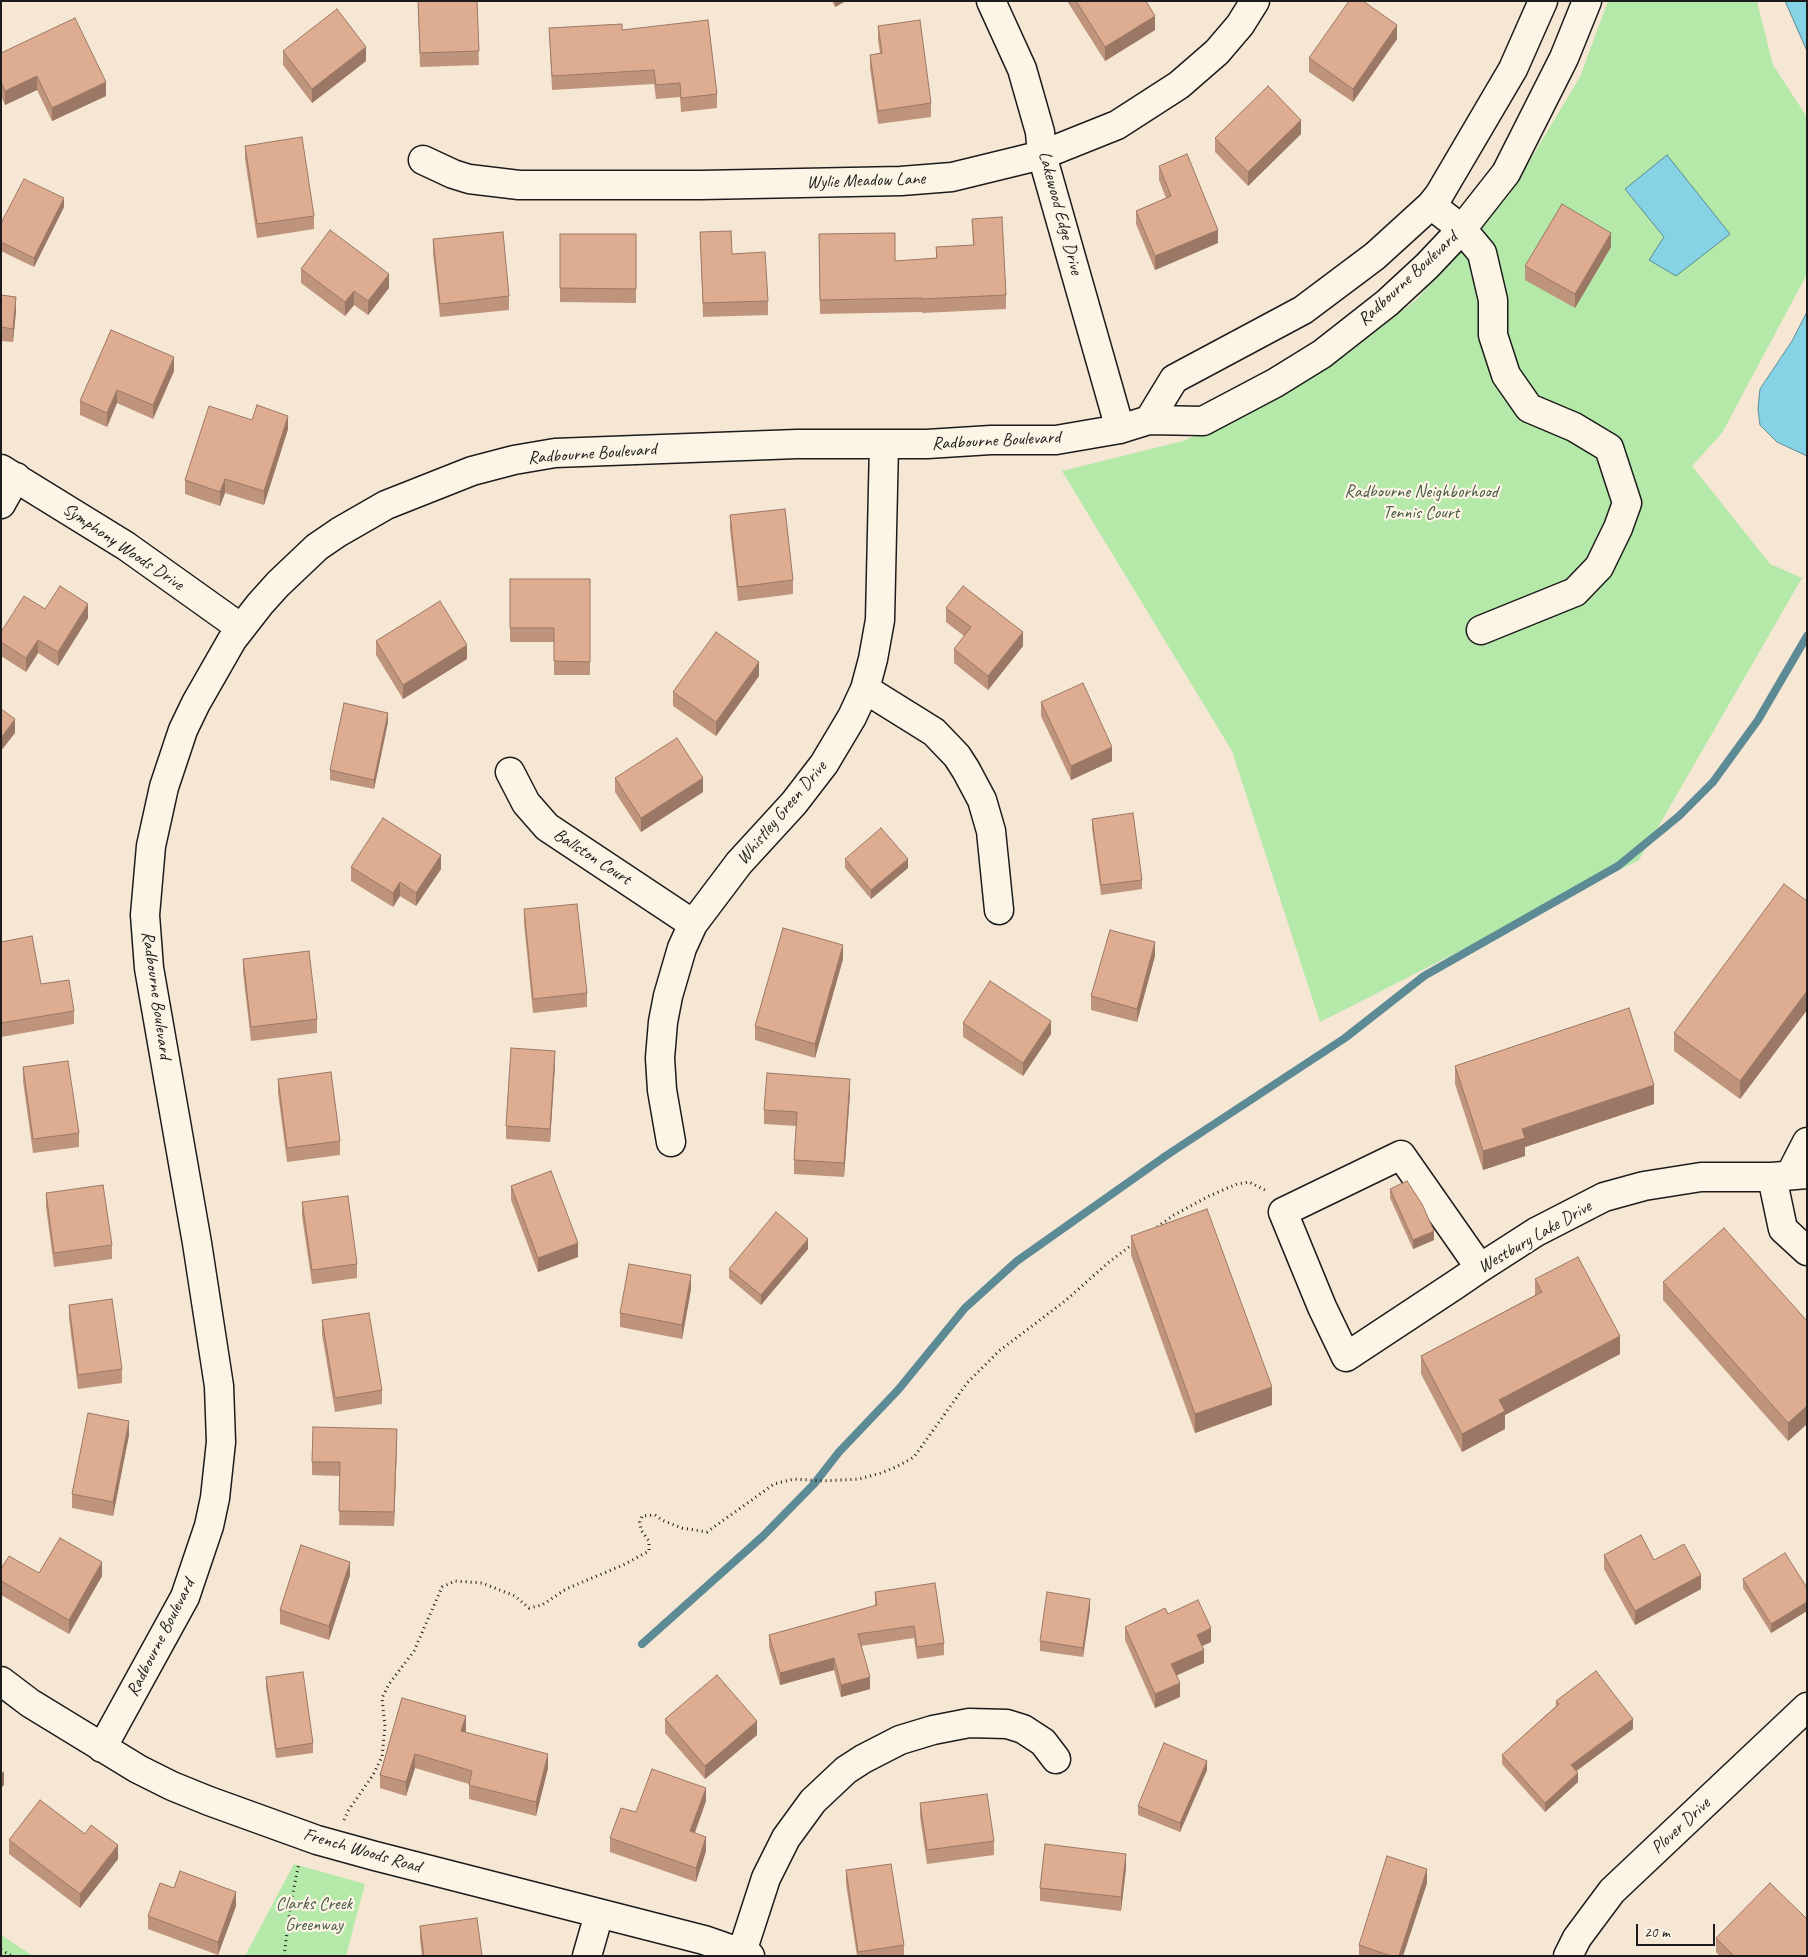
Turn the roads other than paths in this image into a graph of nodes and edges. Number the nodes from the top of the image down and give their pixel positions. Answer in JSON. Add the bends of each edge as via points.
{"nodes":[{"id":1,"x":991,"y":1,"type":"edge"},
{"id":2,"x":1255,"y":1,"type":"edge"},
{"id":3,"x":1543,"y":1,"type":"edge"},
{"id":4,"x":1587,"y":1,"type":"edge"},
{"id":5,"x":1042,"y":155,"type":"junction"},
{"id":6,"x":423,"y":160,"type":"dead end"},
{"id":7,"x":1431,"y":205,"type":"junction"},
{"id":8,"x":1462,"y":229,"type":"junction"},
{"id":9,"x":1149,"y":420,"type":"junction"},
{"id":10,"x":1120,"y":429,"type":"junction"},
{"id":11,"x":884,"y":444,"type":"junction"},
{"id":12,"x":9,"y":473,"type":"edge"},
{"id":13,"x":1,"y":504,"type":"edge"},
{"id":14,"x":241,"y":628,"type":"junction"},
{"id":15,"x":1481,"y":630,"type":"dead end"},
{"id":16,"x":865,"y":689,"type":"junction"},
{"id":17,"x":510,"y":772,"type":"dead end"},
{"id":18,"x":999,"y":910,"type":"dead end"},
{"id":19,"x":693,"y":924,"type":"junction"},
{"id":20,"x":671,"y":1142,"type":"dead end"},
{"id":21,"x":1807,"y":1142,"type":"edge"},
{"id":22,"x":1790,"y":1175,"type":"edge"},
{"id":23,"x":1807,"y":1251,"type":"edge"},
{"id":24,"x":1480,"y":1268,"type":"junction"},
{"id":25,"x":1,"y":1681,"type":"edge"},
{"id":26,"x":1807,"y":1707,"type":"edge"},
{"id":27,"x":102,"y":1748,"type":"junction"},
{"id":28,"x":1056,"y":1759,"type":"dead end"},
{"id":29,"x":598,"y":1914,"type":"junction"},
{"id":30,"x":746,"y":1954,"type":"edge"},
{"id":31,"x":587,"y":1956,"type":"edge"},
{"id":32,"x":1568,"y":1956,"type":"edge"}],
"edges":[{"from":1,"to":5,"type":"street","name":"Lakewood Edge Drive","via":[[1022,69],[1040,132]]},
{"from":2,"to":5,"type":"street","name":"Wylie Meadow Lane","via":[[1217,52],[1179,85],[1117,125]]},
{"from":3,"to":7,"type":"street","via":[[1513,69]]},
{"from":4,"to":8,"type":"street","name":"Radbourne Boulevard","via":[[1564,58],[1506,173]]},
{"from":5,"to":6,"type":"street","name":"Wylie Meadow Lane","via":[[952,177],[701,185],[519,184],[469,179]]},
{"from":5,"to":10,"type":"street","name":"Lakewood Edge Drive"},
{"from":7,"to":8,"type":"street"},
{"from":7,"to":9,"type":"street","via":[[1375,256],[1303,310],[1174,379]]},
{"from":8,"to":9,"type":"street","name":"Radbourne Boulevard","via":[[1386,303],[1322,354],[1275,383],[1203,421]]},
{"from":8,"to":15,"type":"street","via":[[1482,253],[1493,300],[1493,335],[1506,375],[1528,408],[1574,426],[1609,448],[1627,503],[1599,567],[1575,592]]},
{"from":9,"to":10,"type":"street","name":"Radbourne Boulevard"},
{"from":10,"to":11,"type":"street","name":"Radbourne Boulevard","via":[[1056,440]]},
{"from":11,"to":14,"type":"street","name":"Radbourne Boulevard","via":[[555,453],[472,471],[386,505],[339,532],[317,547],[278,584]]},
{"from":11,"to":16,"type":"street","name":"Whistley Green Drive","via":[[880,620]]},
{"from":12,"to":13,"type":"street"},
{"from":12,"to":14,"type":"street","name":"Symphony Woods Drive","via":[[126,546]]},
{"from":14,"to":27,"type":"street","name":"Radbourne Boulevard","via":[[183,730],[164,787],[151,846],[144,915],[149,968],[219,1386],[221,1442],[215,1498],[210,1526],[185,1597]]},
{"from":16,"to":18,"type":"street","via":[[934,732],[966,770],[982,800],[990,831]]},
{"from":16,"to":19,"type":"street","name":"Whistley Green Drive","via":[[824,764],[794,803],[739,863]]},
{"from":17,"to":19,"type":"street","name":"Ballston Court","via":[[526,803],[547,827]]},
{"from":19,"to":20,"type":"street","name":"Whistley Green Drive","via":[[682,948],[663,1022],[662,1090]]},
{"from":21,"to":22,"type":"street"},
{"from":22,"to":23,"type":"street","via":[[1783,1229]]},
{"from":22,"to":24,"type":"street","name":"Westbury Lake Drive","via":[[1701,1177],[1644,1186],[1604,1197],[1536,1232]]},
{"from":24,"to":24,"type":"street","name":"Westbury Lake Drive","via":[[1401,1155],[1283,1212],[1346,1357]]},
{"from":25,"to":27,"type":"street","name":"French Woods Road"},
{"from":26,"to":32,"type":"street","name":"Plover Drive","via":[[1612,1891],[1577,1938]]},
{"from":27,"to":29,"type":"street","name":"French Woods Road","via":[[172,1786],[304,1835]]},
{"from":28,"to":30,"type":"street","via":[[1043,1742],[1023,1729],[1006,1724],[969,1723],[900,1740],[863,1758],[813,1801],[786,1838],[766,1878]]},
{"from":29,"to":30,"type":"street","name":"French Woods Road","via":[[704,1940]]},
{"from":29,"to":31,"type":"street"}]}
